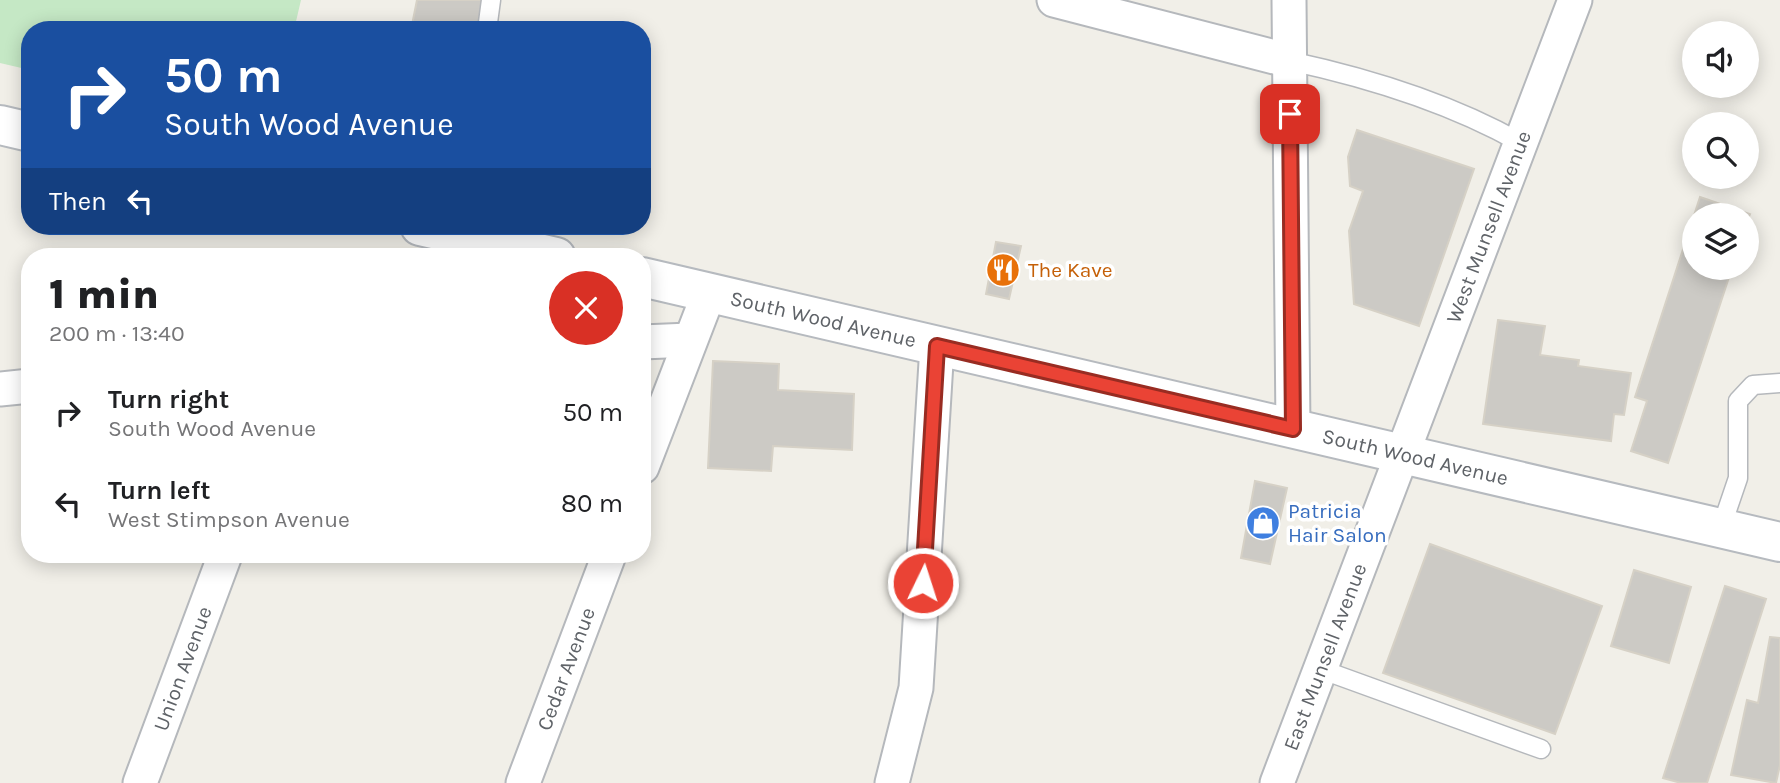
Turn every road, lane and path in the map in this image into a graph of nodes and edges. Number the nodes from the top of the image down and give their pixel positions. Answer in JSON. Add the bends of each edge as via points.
{"nodes":[{"id":1,"x":491,"y":0,"type":"edge"},
{"id":2,"x":1054,"y":0,"type":"edge"},
{"id":3,"x":1289,"y":0,"type":"edge"},
{"id":4,"x":1575,"y":0,"type":"edge"},
{"id":5,"x":488,"y":21,"type":"edge"},
{"id":6,"x":1290,"y":61,"type":"junction"},
{"id":7,"x":0,"y":125,"type":"edge"},
{"id":8,"x":21,"y":130,"type":"edge"},
{"id":9,"x":1521,"y":143,"type":"junction"},
{"id":10,"x":457,"y":235,"type":"edge"},
{"id":11,"x":486,"y":248,"type":"edge"},
{"id":12,"x":651,"y":279,"type":"edge"},
{"id":13,"x":709,"y":293,"type":"junction"},
{"id":14,"x":690,"y":340,"type":"junction"},
{"id":15,"x":651,"y":342,"type":"edge"},
{"id":16,"x":937,"y":346,"type":"junction"},
{"id":17,"x":1780,"y":383,"type":"edge"},
{"id":18,"x":21,"y":387,"type":"edge"},
{"id":19,"x":0,"y":389,"type":"edge"},
{"id":20,"x":1293,"y":429,"type":"junction"},
{"id":21,"x":651,"y":443,"type":"edge"},
{"id":22,"x":1402,"y":454,"type":"junction"},
{"id":23,"x":1721,"y":528,"type":"junction"},
{"id":24,"x":1780,"y":542,"type":"edge"},
{"id":25,"x":222,"y":563,"type":"edge"},
{"id":26,"x":606,"y":563,"type":"edge"},
{"id":27,"x":1321,"y":669,"type":"junction"},
{"id":28,"x":1541,"y":749,"type":"dead end"},
{"id":29,"x":140,"y":783,"type":"edge"},
{"id":30,"x":523,"y":783,"type":"edge"},
{"id":31,"x":892,"y":783,"type":"edge"},
{"id":32,"x":1277,"y":783,"type":"edge"}],
"edges":[{"from":1,"to":5,"type":"lane"},
{"from":2,"to":6,"type":"street"},
{"from":3,"to":6,"type":"street"},
{"from":4,"to":9,"type":"street","name":"West Munsell Avenue"},
{"from":6,"to":9,"type":"lane","via":[[1377,83],[1488,124]]},
{"from":6,"to":20,"type":"street"},
{"from":7,"to":8,"type":"main road"},
{"from":9,"to":22,"type":"street","name":"West Munsell Avenue"},
{"from":10,"to":11,"type":"main road"},
{"from":12,"to":13,"type":"main road","name":"South Wood Avenue"},
{"from":13,"to":14,"type":"street"},
{"from":13,"to":16,"type":"main road","name":"South Wood Avenue"},
{"from":14,"to":15,"type":"street"},
{"from":14,"to":21,"type":"street"},
{"from":16,"to":20,"type":"main road","name":"South Wood Avenue"},
{"from":16,"to":31,"type":"street","via":[[916,688]]},
{"from":17,"to":23,"type":"lane","via":[[1753,385],[1738,401],[1738,478]]},
{"from":18,"to":19,"type":"street"},
{"from":20,"to":22,"type":"main road","name":"South Wood Avenue"},
{"from":22,"to":23,"type":"main road","name":"South Wood Avenue"},
{"from":22,"to":27,"type":"street","name":"East Munsell Avenue"},
{"from":23,"to":24,"type":"main road","name":"South Wood Avenue"},
{"from":25,"to":29,"type":"street","name":"Union Avenue"},
{"from":26,"to":30,"type":"street","name":"Cedar Avenue"},
{"from":27,"to":28,"type":"lane"},
{"from":27,"to":32,"type":"street","name":"East Munsell Avenue"}]}
